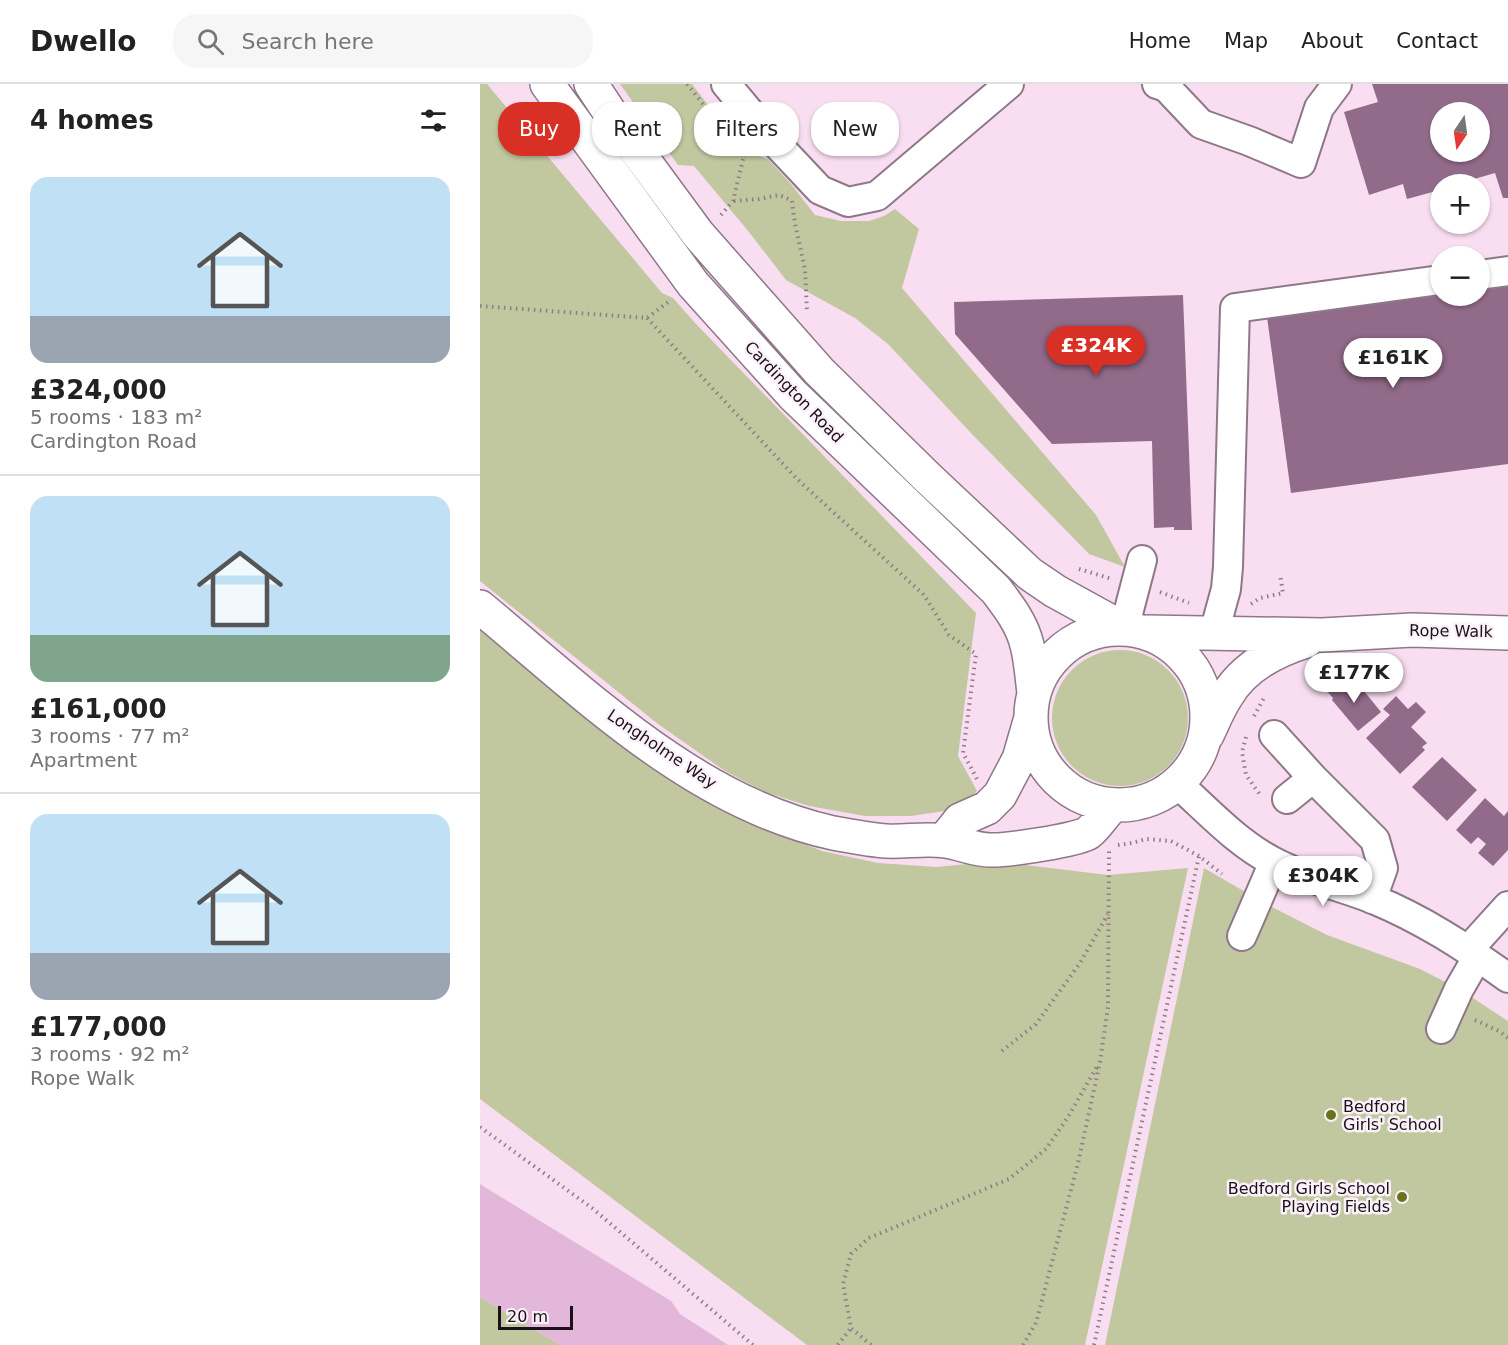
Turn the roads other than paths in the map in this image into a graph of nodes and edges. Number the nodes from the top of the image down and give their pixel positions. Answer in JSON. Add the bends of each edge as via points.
{"nodes":[{"id":1,"x":547,"y":84,"type":"edge"},
{"id":2,"x":591,"y":84,"type":"edge"},
{"id":3,"x":726,"y":84,"type":"edge"},
{"id":4,"x":1009,"y":84,"type":"edge"},
{"id":5,"x":1157,"y":84,"type":"edge"},
{"id":6,"x":1336,"y":84,"type":"edge"},
{"id":7,"x":1508,"y":271,"type":"edge"},
{"id":8,"x":1490,"y":273,"type":"edge"},
{"id":9,"x":1430,"y":281,"type":"edge"},
{"id":10,"x":1138,"y":573,"type":"road end"},
{"id":11,"x":480,"y":607,"type":"edge"},
{"id":12,"x":1217,"y":623,"type":"junction"},
{"id":13,"x":1133,"y":630,"type":"junction"},
{"id":14,"x":1508,"y":633,"type":"edge"},
{"id":15,"x":1322,"y":635,"type":"junction"},
{"id":16,"x":1032,"y":705,"type":"junction"},
{"id":17,"x":1274,"y":735,"type":"dead end"},
{"id":18,"x":1205,"y":738,"type":"junction"},
{"id":19,"x":1313,"y":778,"type":"junction"},
{"id":20,"x":1178,"y":784,"type":"junction"},
{"id":21,"x":1287,"y":799,"type":"dead end"},
{"id":22,"x":1112,"y":806,"type":"junction"},
{"id":23,"x":944,"y":840,"type":"junction"},
{"id":24,"x":1274,"y":862,"type":"junction"},
{"id":25,"x":1372,"y":899,"type":"junction"},
{"id":26,"x":1508,"y":906,"type":"edge"},
{"id":27,"x":1242,"y":936,"type":"dead end"},
{"id":28,"x":1473,"y":953,"type":"junction"},
{"id":29,"x":1508,"y":978,"type":"edge"},
{"id":30,"x":1441,"y":1029,"type":"dead end"}],
"edges":[{"from":1,"to":16,"type":"main road","name":"Cardington Road","via":[[693,284],[793,395],[996,590],[1028,646]]},
{"from":2,"to":13,"type":"main road","name":"Cardington Road","via":[[698,234],[819,371],[1030,574]]},
{"from":3,"to":4,"type":"street","via":[[820,190],[848,201],[877,196]]},
{"from":5,"to":6,"type":"street","via":[[1166,87],[1201,124],[1300,163],[1319,108]]},
{"from":7,"to":8,"type":"street"},
{"from":9,"to":12,"type":"street","via":[[1235,308],[1228,567]]},
{"from":10,"to":13,"type":"street"},
{"from":11,"to":23,"type":"main road","name":"Longholme Way","via":[[641,739],[742,801],[831,832],[884,841]]},
{"from":12,"to":13,"type":"main road","name":"Rope Walk"},
{"from":12,"to":15,"type":"main road","name":"Rope Walk","via":[[1238,634]]},
{"from":13,"to":16,"type":"main road","via":[[1101,630],[1061,651],[1045,668]]},
{"from":13,"to":18,"type":"main road","via":[[1167,643],[1188,661],[1201,685],[1208,711]]},
{"from":14,"to":15,"type":"main road","name":"Rope Walk","via":[[1412,630]]},
{"from":15,"to":18,"type":"main road","name":"Rope Walk","via":[[1270,654],[1253,666],[1226,697]]},
{"from":16,"to":22,"type":"main road","via":[[1034,743],[1045,765],[1061,784],[1080,797]]},
{"from":16,"to":23,"type":"main road","via":[[1020,759],[1000,795],[987,808],[960,820]]},
{"from":17,"to":19,"type":"street"},
{"from":18,"to":20,"type":"main road","via":[[1195,764]]},
{"from":19,"to":21,"type":"street"},
{"from":19,"to":25,"type":"street","via":[[1375,840],[1383,868]]},
{"from":20,"to":22,"type":"main road","via":[[1154,799]]},
{"from":20,"to":24,"type":"street","via":[[1244,844]]},
{"from":22,"to":23,"type":"main road","name":"Longholme Way","via":[[1087,834],[1038,845],[990,850]]},
{"from":24,"to":25,"type":"street","via":[[1307,878]]},
{"from":24,"to":27,"type":"street"},
{"from":25,"to":28,"type":"street","via":[[1422,921]]},
{"from":26,"to":28,"type":"street"},
{"from":28,"to":29,"type":"street"},
{"from":28,"to":30,"type":"street"}]}
